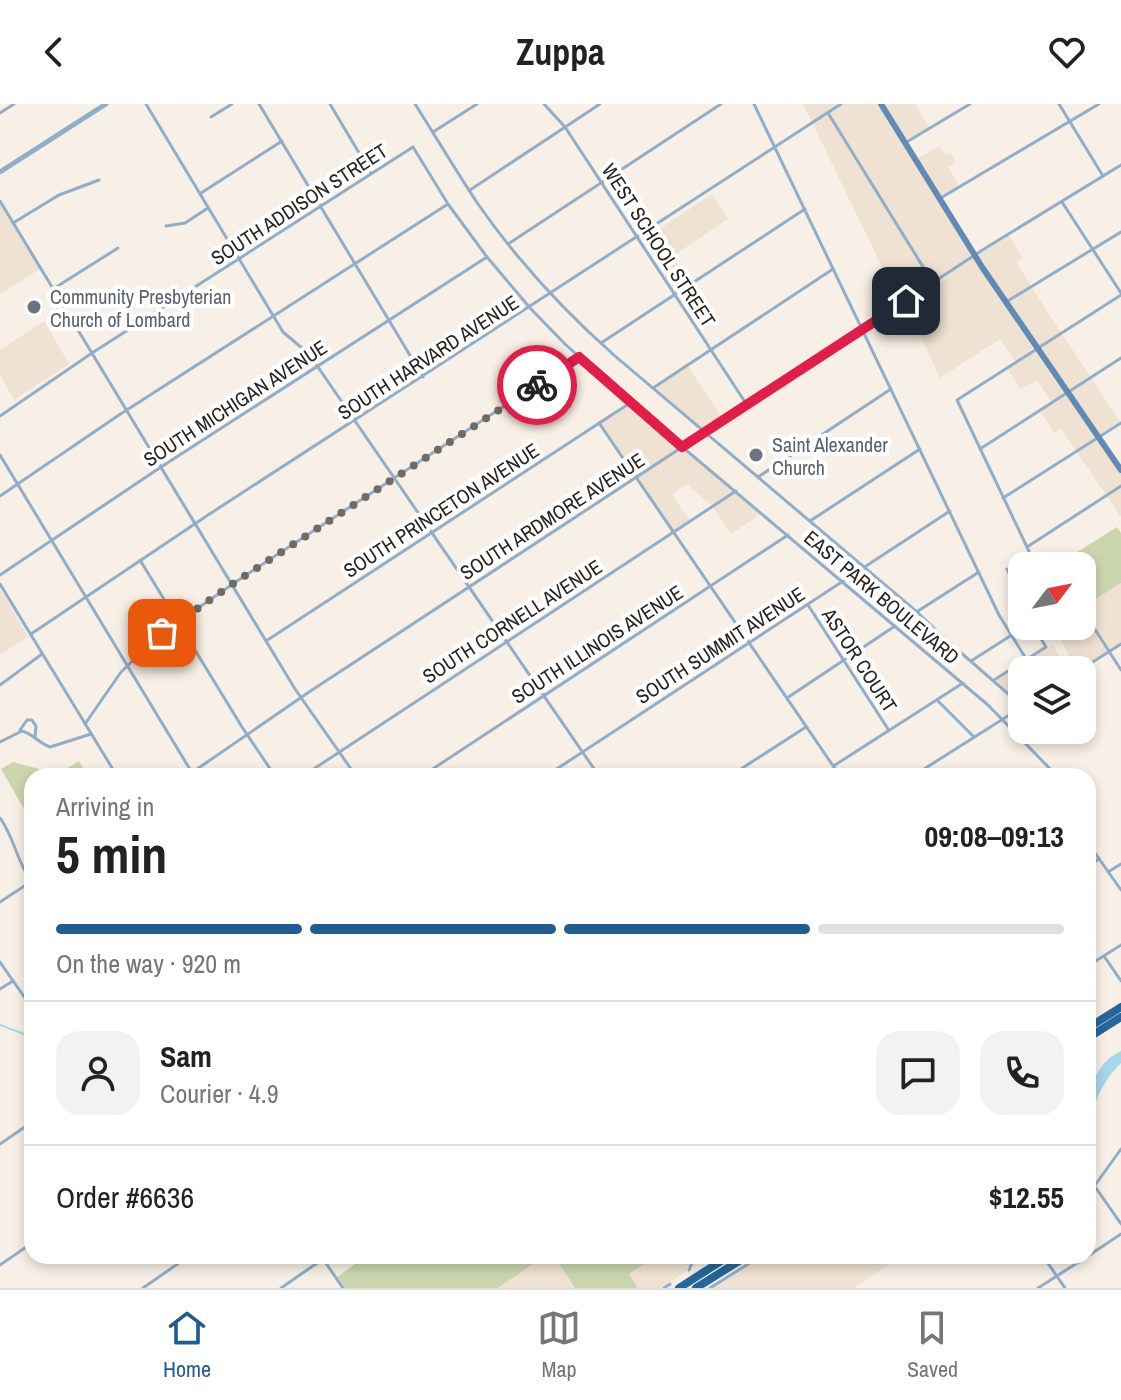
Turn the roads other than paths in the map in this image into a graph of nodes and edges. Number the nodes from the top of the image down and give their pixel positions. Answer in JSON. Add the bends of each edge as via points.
{"nodes":[{"id":1,"x":14,"y":104,"type":"edge"},
{"id":2,"x":106,"y":104,"type":"edge"},
{"id":3,"x":146,"y":104,"type":"edge"},
{"id":4,"x":232,"y":104,"type":"edge"},
{"id":5,"x":259,"y":104,"type":"edge"},
{"id":6,"x":330,"y":104,"type":"edge"},
{"id":7,"x":415,"y":104,"type":"edge"},
{"id":8,"x":477,"y":104,"type":"edge"},
{"id":9,"x":544,"y":104,"type":"edge"},
{"id":10,"x":600,"y":104,"type":"edge"},
{"id":11,"x":721,"y":104,"type":"edge"},
{"id":12,"x":754,"y":104,"type":"edge"},
{"id":13,"x":841,"y":104,"type":"edge"},
{"id":14,"x":881,"y":104,"type":"edge"},
{"id":15,"x":970,"y":104,"type":"edge"},
{"id":16,"x":1059,"y":104,"type":"edge"},
{"id":17,"x":1099,"y":104,"type":"edge"},
{"id":18,"x":0,"y":113,"type":"edge"},
{"id":19,"x":828,"y":113,"type":"junction"},
{"id":20,"x":211,"y":117,"type":"dead end"},
{"id":21,"x":1069,"y":122,"type":"junction"},
{"id":22,"x":565,"y":127,"type":"junction"},
{"id":23,"x":433,"y":132,"type":"junction"},
{"id":24,"x":282,"y":141,"type":"junction"},
{"id":25,"x":905,"y":143,"type":"junction"},
{"id":26,"x":413,"y":147,"type":"joint"},
{"id":27,"x":775,"y":148,"type":"junction"},
{"id":28,"x":1121,"y":165,"type":"edge"},
{"id":29,"x":0,"y":172,"type":"edge"},
{"id":30,"x":372,"y":174,"type":"junction"},
{"id":31,"x":1103,"y":176,"type":"junction"},
{"id":32,"x":99,"y":180,"type":"dead end"},
{"id":33,"x":601,"y":183,"type":"junction"},
{"id":34,"x":469,"y":190,"type":"junction"},
{"id":35,"x":199,"y":194,"type":"junction"},
{"id":36,"x":939,"y":199,"type":"junction"},
{"id":37,"x":0,"y":201,"type":"edge"},
{"id":38,"x":1062,"y":202,"type":"junction"},
{"id":39,"x":448,"y":204,"type":"junction"},
{"id":40,"x":321,"y":207,"type":"junction"},
{"id":41,"x":208,"y":208,"type":"junction"},
{"id":42,"x":805,"y":209,"type":"junction"},
{"id":43,"x":13,"y":223,"type":"junction"},
{"id":44,"x":166,"y":226,"type":"dead end"},
{"id":45,"x":1121,"y":232,"type":"edge"},
{"id":46,"x":637,"y":238,"type":"junction"},
{"id":47,"x":508,"y":244,"type":"junction"},
{"id":48,"x":118,"y":248,"type":"dead end"},
{"id":49,"x":1093,"y":249,"type":"junction"},
{"id":50,"x":975,"y":255,"type":"junction"},
{"id":51,"x":487,"y":257,"type":"junction"},
{"id":52,"x":239,"y":259,"type":"junction"},
{"id":53,"x":355,"y":263,"type":"junction"},
{"id":54,"x":833,"y":269,"type":"junction"},
{"id":55,"x":933,"y":283,"type":"junction"},
{"id":56,"x":53,"y":289,"type":"junction"},
{"id":57,"x":551,"y":294,"type":"junction"},
{"id":58,"x":1121,"y":294,"type":"edge"},
{"id":59,"x":674,"y":295,"type":"junction"},
{"id":60,"x":1006,"y":302,"type":"junction"},
{"id":61,"x":530,"y":308,"type":"junction"},
{"id":62,"x":274,"y":316,"type":"junction"},
{"id":63,"x":389,"y":320,"type":"junction"},
{"id":64,"x":862,"y":329,"type":"junction"},
{"id":65,"x":601,"y":343,"type":"junction"},
{"id":66,"x":1037,"y":347,"type":"junction"},
{"id":67,"x":711,"y":350,"type":"junction"},
{"id":68,"x":92,"y":353,"type":"junction"},
{"id":69,"x":579,"y":357,"type":"junction"},
{"id":70,"x":1121,"y":358,"type":"edge"},
{"id":71,"x":317,"y":366,"type":"junction"},
{"id":72,"x":423,"y":377,"type":"junction"},
{"id":73,"x":653,"y":388,"type":"junction"},
{"id":74,"x":891,"y":389,"type":"junction"},
{"id":75,"x":1067,"y":391,"type":"junction"},
{"id":76,"x":630,"y":403,"type":"junction"},
{"id":77,"x":747,"y":405,"type":"junction"},
{"id":78,"x":127,"y":410,"type":"junction"},
{"id":79,"x":0,"y":416,"type":"edge"},
{"id":80,"x":355,"y":421,"type":"junction"},
{"id":81,"x":599,"y":423,"type":"junction"},
{"id":82,"x":1121,"y":423,"type":"edge"},
{"id":83,"x":705,"y":432,"type":"junction"},
{"id":84,"x":1098,"y":437,"type":"junction"},
{"id":85,"x":682,"y":447,"type":"junction"},
{"id":86,"x":920,"y":449,"type":"junction"},
{"id":87,"x":980,"y":450,"type":"junction"},
{"id":88,"x":0,"y":455,"type":"edge"},
{"id":89,"x":161,"y":467,"type":"junction"},
{"id":90,"x":1121,"y":470,"type":"edge"},
{"id":91,"x":636,"y":477,"type":"junction"},
{"id":92,"x":758,"y":477,"type":"junction"},
{"id":93,"x":394,"y":478,"type":"junction"},
{"id":94,"x":17,"y":484,"type":"junction"},
{"id":95,"x":1121,"y":486,"type":"edge"},
{"id":96,"x":736,"y":491,"type":"junction"},
{"id":97,"x":0,"y":496,"type":"edge"},
{"id":98,"x":1003,"y":498,"type":"junction"},
{"id":99,"x":950,"y":511,"type":"junction"},
{"id":100,"x":810,"y":521,"type":"junction"},
{"id":101,"x":195,"y":523,"type":"junction"},
{"id":102,"x":673,"y":532,"type":"junction"},
{"id":103,"x":432,"y":533,"type":"junction"},
{"id":104,"x":788,"y":535,"type":"junction"},
{"id":105,"x":51,"y":541,"type":"junction"},
{"id":106,"x":1026,"y":547,"type":"junction"},
{"id":107,"x":1029,"y":552,"type":"edge"},
{"id":108,"x":140,"y":560,"type":"junction"},
{"id":109,"x":865,"y":567,"type":"junction"},
{"id":110,"x":979,"y":572,"type":"junction"},
{"id":111,"x":0,"y":575,"type":"edge"},
{"id":112,"x":843,"y":582,"type":"junction"},
{"id":113,"x":0,"y":584,"type":"edge"},
{"id":114,"x":232,"y":585,"type":"junction"},
{"id":115,"x":710,"y":586,"type":"junction"},
{"id":116,"x":469,"y":587,"type":"junction"},
{"id":117,"x":85,"y":597,"type":"junction"},
{"id":118,"x":808,"y":605,"type":"junction"},
{"id":119,"x":917,"y":612,"type":"junction"},
{"id":120,"x":178,"y":622,"type":"junction"},
{"id":121,"x":895,"y":626,"type":"junction"},
{"id":122,"x":1008,"y":630,"type":"edge"},
{"id":123,"x":1096,"y":631,"type":"edge"},
{"id":124,"x":31,"y":634,"type":"junction"},
{"id":125,"x":1008,"y":637,"type":"edge"},
{"id":126,"x":1042,"y":640,"type":"edge"},
{"id":127,"x":266,"y":641,"type":"junction"},
{"id":128,"x":507,"y":642,"type":"junction"},
{"id":129,"x":749,"y":643,"type":"junction"},
{"id":130,"x":1121,"y":644,"type":"edge"},
{"id":131,"x":1109,"y":652,"type":"junction"},
{"id":132,"x":42,"y":654,"type":"junction"},
{"id":133,"x":1032,"y":656,"type":"edge"},
{"id":134,"x":844,"y":660,"type":"junction"},
{"id":135,"x":1096,"y":660,"type":"edge"},
{"id":136,"x":971,"y":661,"type":"junction"},
{"id":137,"x":127,"y":666,"type":"junction"},
{"id":138,"x":1121,"y":670,"type":"edge"},
{"id":139,"x":1008,"y":671,"type":"edge"},
{"id":140,"x":994,"y":680,"type":"junction"},
{"id":141,"x":963,"y":683,"type":"junction"},
{"id":142,"x":0,"y":685,"type":"edge"},
{"id":143,"x":1008,"y":694,"type":"edge"},
{"id":144,"x":544,"y":696,"type":"junction"},
{"id":145,"x":302,"y":697,"type":"junction"},
{"id":146,"x":787,"y":698,"type":"junction"},
{"id":147,"x":937,"y":700,"type":"junction"},
{"id":148,"x":1008,"y":716,"type":"edge"},
{"id":149,"x":1003,"y":719,"type":"junction"},
{"id":150,"x":85,"y":724,"type":"junction"},
{"id":151,"x":806,"y":727,"type":"junction"},
{"id":152,"x":889,"y":731,"type":"junction"},
{"id":153,"x":19,"y":732,"type":"junction"},
{"id":154,"x":91,"y":734,"type":"junction"},
{"id":155,"x":247,"y":735,"type":"junction"},
{"id":156,"x":35,"y":737,"type":"junction"},
{"id":157,"x":974,"y":738,"type":"junction"},
{"id":158,"x":0,"y":742,"type":"edge"},
{"id":159,"x":339,"y":751,"type":"junction"},
{"id":160,"x":583,"y":752,"type":"junction"},
{"id":161,"x":833,"y":766,"type":"joint"},
{"id":162,"x":112,"y":768,"type":"edge"},
{"id":163,"x":188,"y":768,"type":"edge"},
{"id":164,"x":200,"y":768,"type":"edge"},
{"id":165,"x":270,"y":768,"type":"edge"},
{"id":166,"x":315,"y":768,"type":"edge"},
{"id":167,"x":351,"y":768,"type":"edge"},
{"id":168,"x":434,"y":768,"type":"edge"},
{"id":169,"x":558,"y":768,"type":"edge"},
{"id":170,"x":594,"y":768,"type":"edge"},
{"id":171,"x":742,"y":768,"type":"edge"},
{"id":172,"x":926,"y":768,"type":"edge"},
{"id":173,"x":1049,"y":768,"type":"edge"},
{"id":174,"x":0,"y":818,"type":"edge"},
{"id":175,"x":1096,"y":855,"type":"edge"},
{"id":176,"x":1099,"y":859,"type":"junction"},
{"id":177,"x":1096,"y":861,"type":"edge"},
{"id":178,"x":1121,"y":864,"type":"edge"},
{"id":179,"x":24,"y":872,"type":"edge"},
{"id":180,"x":1108,"y":872,"type":"junction"},
{"id":181,"x":24,"y":886,"type":"edge"},
{"id":182,"x":1121,"y":890,"type":"edge"},
{"id":183,"x":0,"y":902,"type":"edge"},
{"id":184,"x":1121,"y":945,"type":"edge"},
{"id":185,"x":1104,"y":956,"type":"junction"},
{"id":186,"x":1096,"y":961,"type":"edge"},
{"id":187,"x":0,"y":962,"type":"edge"},
{"id":188,"x":13,"y":981,"type":"junction"},
{"id":189,"x":1121,"y":981,"type":"edge"},
{"id":190,"x":0,"y":989,"type":"edge"},
{"id":191,"x":24,"y":997,"type":"edge"},
{"id":192,"x":1121,"y":1007,"type":"edge"},
{"id":193,"x":1121,"y":1017,"type":"edge"},
{"id":194,"x":1096,"y":1023,"type":"edge"},
{"id":195,"x":1096,"y":1033,"type":"edge"},
{"id":196,"x":24,"y":1128,"type":"edge"},
{"id":197,"x":0,"y":1144,"type":"edge"},
{"id":198,"x":1121,"y":1149,"type":"edge"},
{"id":199,"x":1096,"y":1186,"type":"edge"},
{"id":200,"x":1096,"y":1188,"type":"edge"},
{"id":201,"x":1121,"y":1224,"type":"edge"},
{"id":202,"x":1121,"y":1234,"type":"edge"},
{"id":203,"x":24,"y":1248,"type":"edge"},
{"id":204,"x":1096,"y":1251,"type":"edge"},
{"id":205,"x":178,"y":1264,"type":"edge"},
{"id":206,"x":314,"y":1264,"type":"edge"},
{"id":207,"x":326,"y":1264,"type":"edge"},
{"id":208,"x":692,"y":1264,"type":"edge"},
{"id":209,"x":715,"y":1264,"type":"edge"},
{"id":210,"x":734,"y":1264,"type":"edge"},
{"id":211,"x":748,"y":1264,"type":"edge"},
{"id":212,"x":1048,"y":1264,"type":"edge"},
{"id":213,"x":1075,"y":1264,"type":"edge"},
{"id":214,"x":0,"y":1265,"type":"edge"},
{"id":215,"x":689,"y":1270,"type":"dead end"},
{"id":216,"x":1056,"y":1276,"type":"junction"},
{"id":217,"x":675,"y":1286,"type":"edge"},
{"id":218,"x":143,"y":1288,"type":"edge"},
{"id":219,"x":281,"y":1288,"type":"edge"},
{"id":220,"x":343,"y":1288,"type":"edge"},
{"id":221,"x":664,"y":1288,"type":"edge"},
{"id":222,"x":696,"y":1288,"type":"edge"},
{"id":223,"x":710,"y":1288,"type":"edge"},
{"id":224,"x":1038,"y":1288,"type":"edge"},
{"id":225,"x":1065,"y":1288,"type":"edge"}],
"edges":[{"from":1,"to":18,"type":"street"},
{"from":2,"to":29,"type":"street"},
{"from":3,"to":35,"type":"street"},
{"from":4,"to":20,"type":"street"},
{"from":5,"to":24,"type":"street"},
{"from":6,"to":30,"type":"street"},
{"from":7,"to":23,"type":"street"},
{"from":8,"to":23,"type":"street"},
{"from":9,"to":22,"type":"street","name":"WEST SCHOOL STREET"},
{"from":10,"to":22,"type":"street"},
{"from":11,"to":33,"type":"street"},
{"from":12,"to":27,"type":"street"},
{"from":13,"to":19,"type":"street","name":"SOUTH HARVARD AVENUE"},
{"from":14,"to":25,"type":"main road"},
{"from":15,"to":25,"type":"street"},
{"from":16,"to":21,"type":"street"},
{"from":17,"to":21,"type":"street"},
{"from":19,"to":27,"type":"street","name":"SOUTH HARVARD AVENUE"},
{"from":19,"to":55,"type":"street"},
{"from":21,"to":31,"type":"street"},
{"from":21,"to":36,"type":"street"},
{"from":22,"to":33,"type":"street","name":"WEST SCHOOL STREET"},
{"from":22,"to":34,"type":"street"},
{"from":23,"to":34,"type":"street"},
{"from":24,"to":35,"type":"street"},
{"from":24,"to":40,"type":"street"},
{"from":25,"to":36,"type":"main road"},
{"from":26,"to":30,"type":"street","name":"SOUTH ADDISON STREET"},
{"from":26,"to":39,"type":"street","name":"EAST PARK BOULEVARD"},
{"from":27,"to":42,"type":"street"},
{"from":27,"to":46,"type":"street","name":"SOUTH HARVARD AVENUE"},
{"from":28,"to":31,"type":"street","name":"SOUTH ARDMORE AVENUE"},
{"from":30,"to":40,"type":"street","name":"SOUTH ADDISON STREET"},
{"from":31,"to":38,"type":"street","name":"SOUTH ARDMORE AVENUE"},
{"from":32,"to":43,"type":"street","via":[[59,195]]},
{"from":33,"to":46,"type":"street","name":"WEST SCHOOL STREET"},
{"from":33,"to":47,"type":"street"},
{"from":34,"to":47,"type":"street"},
{"from":35,"to":41,"type":"street"},
{"from":36,"to":50,"type":"main road"},
{"from":37,"to":43,"type":"street"},
{"from":38,"to":49,"type":"street"},
{"from":38,"to":50,"type":"street","name":"SOUTH ARDMORE AVENUE"},
{"from":39,"to":51,"type":"street","name":"EAST PARK BOULEVARD"},
{"from":39,"to":53,"type":"street"},
{"from":40,"to":52,"type":"street","name":"SOUTH ADDISON STREET"},
{"from":40,"to":53,"type":"street"},
{"from":41,"to":44,"type":"street","via":[[185,223]]},
{"from":41,"to":52,"type":"street"},
{"from":42,"to":54,"type":"street"},
{"from":42,"to":59,"type":"street"},
{"from":43,"to":56,"type":"street"},
{"from":45,"to":49,"type":"street"},
{"from":46,"to":57,"type":"street","name":"SOUTH HARVARD AVENUE"},
{"from":46,"to":59,"type":"street","name":"WEST SCHOOL STREET"},
{"from":47,"to":57,"type":"street"},
{"from":48,"to":56,"type":"street"},
{"from":49,"to":58,"type":"street"},
{"from":49,"to":60,"type":"street"},
{"from":50,"to":55,"type":"street","name":"SOUTH ARDMORE AVENUE"},
{"from":50,"to":60,"type":"main road"},
{"from":51,"to":61,"type":"street","name":"EAST PARK BOULEVARD"},
{"from":51,"to":63,"type":"street","name":"SOUTH MICHIGAN AVENUE"},
{"from":52,"to":62,"type":"street"},
{"from":52,"to":68,"type":"street","name":"SOUTH ADDISON STREET"},
{"from":53,"to":62,"type":"street"},
{"from":53,"to":63,"type":"street"},
{"from":54,"to":64,"type":"street"},
{"from":54,"to":67,"type":"street"},
{"from":55,"to":64,"type":"street","name":"SOUTH ARDMORE AVENUE"},
{"from":56,"to":68,"type":"street"},
{"from":57,"to":61,"type":"street","name":"SOUTH HARVARD AVENUE"},
{"from":57,"to":65,"type":"street"},
{"from":58,"to":66,"type":"street"},
{"from":59,"to":65,"type":"street"},
{"from":59,"to":67,"type":"street","name":"WEST SCHOOL STREET"},
{"from":60,"to":66,"type":"main road"},
{"from":61,"to":69,"type":"street","name":"EAST PARK BOULEVARD"},
{"from":61,"to":72,"type":"street","name":"SOUTH HARVARD AVENUE"},
{"from":62,"to":71,"type":"street"},
{"from":62,"to":78,"type":"street"},
{"from":63,"to":71,"type":"street","name":"SOUTH MICHIGAN AVENUE"},
{"from":63,"to":72,"type":"street"},
{"from":64,"to":74,"type":"street"},
{"from":64,"to":77,"type":"street","name":"SOUTH ARDMORE AVENUE"},
{"from":65,"to":73,"type":"street"},
{"from":66,"to":75,"type":"main road"},
{"from":66,"to":87,"type":"street","via":[[957,400]]},
{"from":67,"to":73,"type":"street"},
{"from":67,"to":77,"type":"street","name":"WEST SCHOOL STREET"},
{"from":68,"to":78,"type":"street"},
{"from":68,"to":79,"type":"street","name":"SOUTH ADDISON STREET"},
{"from":69,"to":76,"type":"street","name":"EAST PARK BOULEVARD"},
{"from":69,"to":93,"type":"street"},
{"from":70,"to":75,"type":"street"},
{"from":71,"to":80,"type":"street"},
{"from":71,"to":89,"type":"street","name":"SOUTH MICHIGAN AVENUE"},
{"from":72,"to":80,"type":"street","name":"SOUTH HARVARD AVENUE"},
{"from":73,"to":83,"type":"street"},
{"from":74,"to":86,"type":"street"},
{"from":74,"to":92,"type":"street"},
{"from":75,"to":84,"type":"main road"},
{"from":75,"to":87,"type":"street"},
{"from":76,"to":81,"type":"street","name":"SOUTH PRINCETON AVENUE"},
{"from":76,"to":85,"type":"street","name":"EAST PARK BOULEVARD"},
{"from":77,"to":83,"type":"street","name":"SOUTH ARDMORE AVENUE"},
{"from":78,"to":89,"type":"street"},
{"from":78,"to":94,"type":"street"},
{"from":80,"to":93,"type":"street"},
{"from":80,"to":101,"type":"street","name":"SOUTH HARVARD AVENUE"},
{"from":81,"to":91,"type":"street"},
{"from":81,"to":103,"type":"street","name":"SOUTH PRINCETON AVENUE"},
{"from":82,"to":84,"type":"street"},
{"from":83,"to":85,"type":"street","name":"SOUTH ARDMORE AVENUE"},
{"from":83,"to":92,"type":"street"},
{"from":84,"to":90,"type":"main road"},
{"from":84,"to":98,"type":"street"},
{"from":85,"to":91,"type":"street","name":"SOUTH ARDMORE AVENUE"},
{"from":85,"to":96,"type":"street","name":"EAST PARK BOULEVARD"},
{"from":86,"to":99,"type":"street"},
{"from":86,"to":100,"type":"street"},
{"from":87,"to":98,"type":"street"},
{"from":88,"to":94,"type":"street"},
{"from":89,"to":101,"type":"street"},
{"from":89,"to":105,"type":"street","name":"SOUTH MICHIGAN AVENUE"},
{"from":91,"to":102,"type":"street"},
{"from":91,"to":116,"type":"street","name":"SOUTH ARDMORE AVENUE"},
{"from":92,"to":100,"type":"street"},
{"from":93,"to":103,"type":"street"},
{"from":93,"to":114,"type":"street"},
{"from":94,"to":97,"type":"street"},
{"from":94,"to":105,"type":"street"},
{"from":95,"to":106,"type":"street"},
{"from":96,"to":102,"type":"street","name":"SOUTH CORNELL AVENUE"},
{"from":96,"to":104,"type":"street","name":"EAST PARK BOULEVARD"},
{"from":98,"to":106,"type":"street"},
{"from":99,"to":109,"type":"street","name":"SOUTH SUMMIT AVENUE"},
{"from":99,"to":110,"type":"street"},
{"from":100,"to":109,"type":"street"},
{"from":101,"to":108,"type":"street","name":"SOUTH HARVARD AVENUE"},
{"from":101,"to":114,"type":"street"},
{"from":102,"to":115,"type":"street"},
{"from":102,"to":128,"type":"street","name":"SOUTH CORNELL AVENUE"},
{"from":103,"to":116,"type":"street"},
{"from":103,"to":127,"type":"street","name":"SOUTH PRINCETON AVENUE"},
{"from":104,"to":112,"type":"street","name":"EAST PARK BOULEVARD"},
{"from":104,"to":115,"type":"street","name":"SOUTH ILLINOIS AVENUE"},
{"from":105,"to":111,"type":"street","name":"SOUTH MICHIGAN AVENUE"},
{"from":105,"to":117,"type":"street"},
{"from":106,"to":107,"type":"street"},
{"from":108,"to":117,"type":"street","name":"SOUTH HARVARD AVENUE"},
{"from":108,"to":120,"type":"street"},
{"from":109,"to":112,"type":"street","name":"SOUTH SUMMIT AVENUE"},
{"from":109,"to":119,"type":"street"},
{"from":110,"to":119,"type":"street"},
{"from":110,"to":122,"type":"street"},
{"from":112,"to":118,"type":"street","name":"SOUTH SUMMIT AVENUE"},
{"from":112,"to":121,"type":"street","name":"EAST PARK BOULEVARD"},
{"from":113,"to":124,"type":"street"},
{"from":114,"to":120,"type":"street"},
{"from":114,"to":127,"type":"street"},
{"from":115,"to":129,"type":"street"},
{"from":115,"to":144,"type":"street","name":"SOUTH ILLINOIS AVENUE"},
{"from":116,"to":128,"type":"street"},
{"from":116,"to":145,"type":"street","name":"SOUTH ARDMORE AVENUE"},
{"from":117,"to":124,"type":"street","name":"SOUTH HARVARD AVENUE"},
{"from":117,"to":137,"type":"street"},
{"from":118,"to":129,"type":"street","name":"SOUTH SUMMIT AVENUE"},
{"from":118,"to":134,"type":"street","name":"ASTOR COURT"},
{"from":119,"to":136,"type":"street"},
{"from":120,"to":137,"type":"street"},
{"from":120,"to":155,"type":"street"},
{"from":121,"to":134,"type":"street"},
{"from":121,"to":141,"type":"street","name":"EAST PARK BOULEVARD"},
{"from":123,"to":131,"type":"street"},
{"from":124,"to":132,"type":"street"},
{"from":125,"to":136,"type":"street"},
{"from":126,"to":133,"type":"street","via":[[1046,647]]},
{"from":127,"to":145,"type":"street"},
{"from":128,"to":144,"type":"street"},
{"from":128,"to":159,"type":"street","name":"SOUTH CORNELL AVENUE"},
{"from":129,"to":146,"type":"street"},
{"from":129,"to":160,"type":"street","name":"SOUTH SUMMIT AVENUE"},
{"from":130,"to":131,"type":"street"},
{"from":131,"to":135,"type":"street"},
{"from":131,"to":138,"type":"street"},
{"from":132,"to":142,"type":"street"},
{"from":132,"to":150,"type":"street"},
{"from":134,"to":146,"type":"street"},
{"from":134,"to":152,"type":"street","name":"ASTOR COURT"},
{"from":136,"to":140,"type":"street"},
{"from":137,"to":150,"type":"street"},
{"from":137,"to":163,"type":"street"},
{"from":139,"to":140,"type":"street"},
{"from":140,"to":143,"type":"street"},
{"from":141,"to":147,"type":"street"},
{"from":141,"to":149,"type":"street","name":"EAST PARK BOULEVARD"},
{"from":144,"to":160,"type":"street"},
{"from":144,"to":168,"type":"street","name":"SOUTH ILLINOIS AVENUE"},
{"from":145,"to":155,"type":"street","name":"SOUTH ARDMORE AVENUE"},
{"from":145,"to":159,"type":"street"},
{"from":146,"to":151,"type":"street"},
{"from":147,"to":152,"type":"street"},
{"from":147,"to":157,"type":"street"},
{"from":148,"to":149,"type":"street"},
{"from":149,"to":157,"type":"street"},
{"from":149,"to":173,"type":"street","name":"EAST PARK BOULEVARD"},
{"from":150,"to":154,"type":"street"},
{"from":151,"to":161,"type":"street"},
{"from":151,"to":171,"type":"street"},
{"from":152,"to":161,"type":"street"},
{"from":153,"to":156,"type":"street"},
{"from":153,"to":156,"type":"street","via":[[30,719]]},
{"from":153,"to":158,"type":"street"},
{"from":154,"to":156,"type":"street","via":[[50,747]]},
{"from":154,"to":162,"type":"street"},
{"from":155,"to":164,"type":"street","name":"SOUTH ARDMORE AVENUE"},
{"from":155,"to":165,"type":"street"},
{"from":157,"to":172,"type":"street"},
{"from":159,"to":166,"type":"street","name":"SOUTH CORNELL AVENUE"},
{"from":159,"to":167,"type":"street"},
{"from":160,"to":169,"type":"street","name":"SOUTH SUMMIT AVENUE"},
{"from":160,"to":170,"type":"street"},
{"from":174,"to":179,"type":"street"},
{"from":175,"to":176,"type":"street"},
{"from":176,"to":177,"type":"street"},
{"from":176,"to":180,"type":"street"},
{"from":178,"to":180,"type":"street"},
{"from":180,"to":182,"type":"street"},
{"from":181,"to":183,"type":"street"},
{"from":184,"to":185,"type":"street"},
{"from":185,"to":186,"type":"street"},
{"from":185,"to":189,"type":"street"},
{"from":187,"to":188,"type":"street"},
{"from":188,"to":190,"type":"street"},
{"from":188,"to":191,"type":"street"},
{"from":192,"to":194,"type":"highway"},
{"from":193,"to":195,"type":"highway"},
{"from":196,"to":197,"type":"street"},
{"from":198,"to":199,"type":"street"},
{"from":200,"to":201,"type":"street"},
{"from":202,"to":204,"type":"street"},
{"from":203,"to":214,"type":"street"},
{"from":205,"to":218,"type":"street"},
{"from":206,"to":219,"type":"street"},
{"from":207,"to":220,"type":"street"},
{"from":208,"to":215,"type":"street"},
{"from":209,"to":217,"type":"highway"},
{"from":210,"to":222,"type":"highway"},
{"from":211,"to":223,"type":"street"},
{"from":212,"to":216,"type":"street"},
{"from":213,"to":216,"type":"street"},
{"from":216,"to":224,"type":"street"},
{"from":216,"to":225,"type":"street"},
{"from":217,"to":221,"type":"street"}]}
